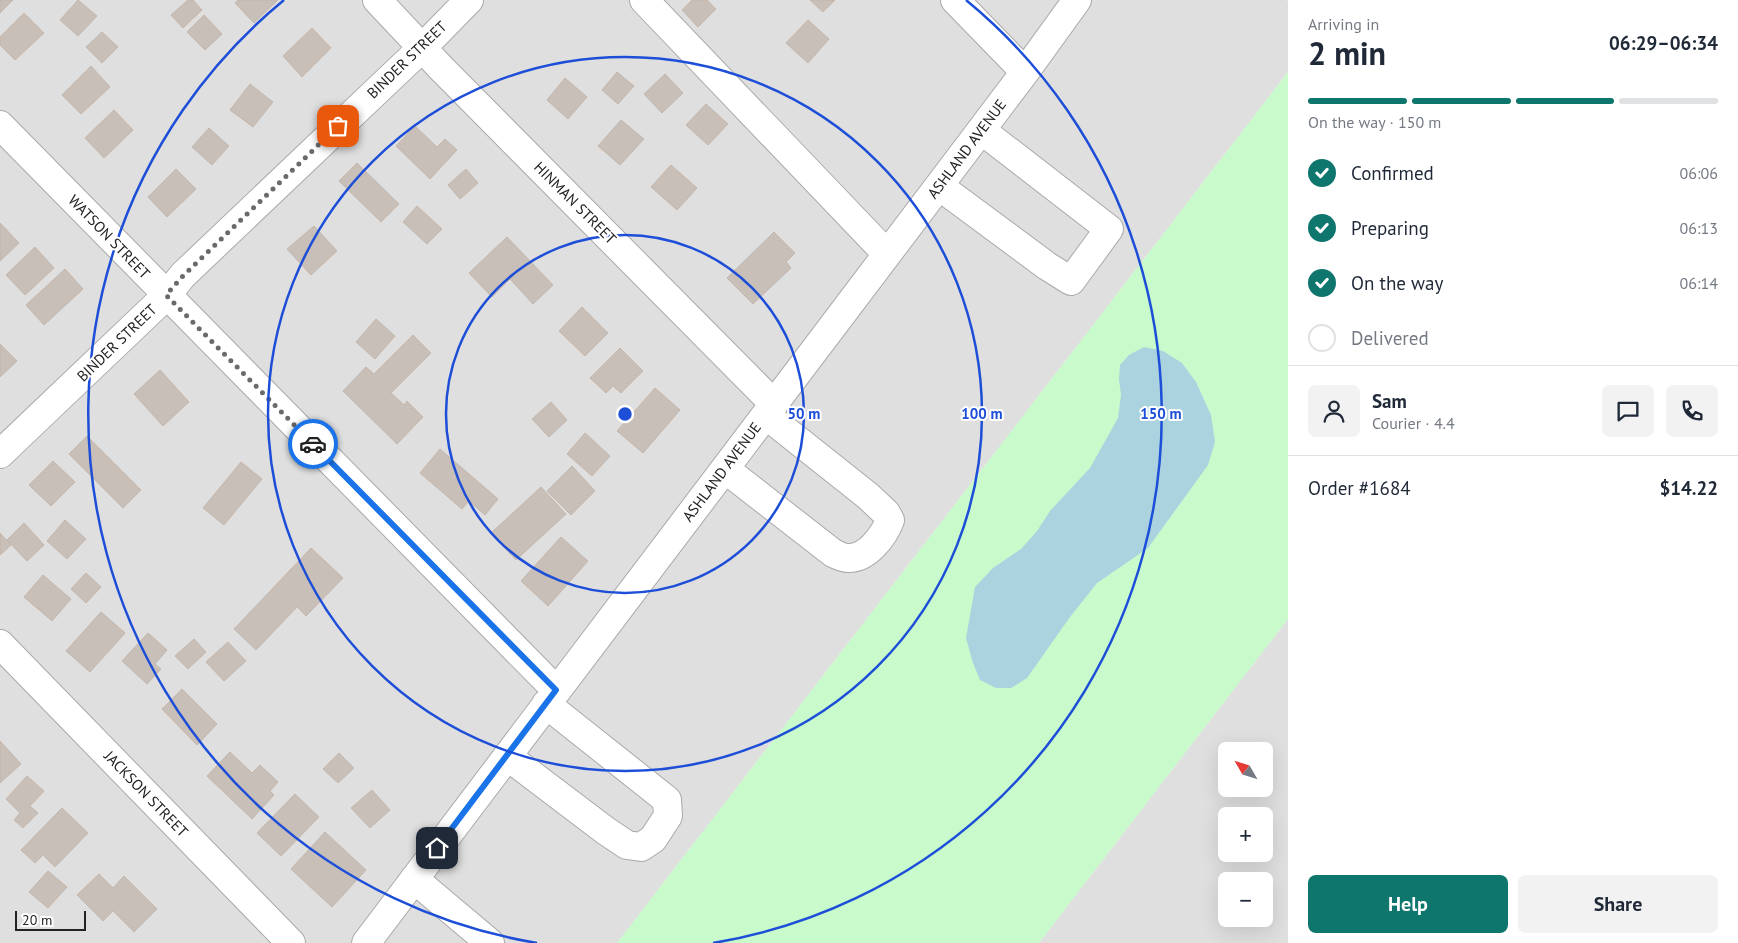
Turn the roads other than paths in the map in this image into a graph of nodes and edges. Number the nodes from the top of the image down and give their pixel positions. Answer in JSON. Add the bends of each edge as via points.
{"nodes":[{"id":1,"x":378,"y":0,"type":"edge"},
{"id":2,"x":469,"y":0,"type":"edge"},
{"id":3,"x":644,"y":0,"type":"edge"},
{"id":4,"x":955,"y":0,"type":"edge"},
{"id":5,"x":1077,"y":0,"type":"edge"},
{"id":6,"x":422,"y":47,"type":"junction"},
{"id":7,"x":1025,"y":72,"type":"junction"},
{"id":8,"x":0,"y":125,"type":"edge"},
{"id":9,"x":981,"y":130,"type":"junction"},
{"id":10,"x":939,"y":186,"type":"junction"},
{"id":11,"x":887,"y":254,"type":"junction"},
{"id":12,"x":166,"y":295,"type":"junction"},
{"id":13,"x":770,"y":410,"type":"junction"},
{"id":14,"x":0,"y":454,"type":"edge"},
{"id":15,"x":725,"y":469,"type":"junction"},
{"id":16,"x":0,"y":644,"type":"edge"},
{"id":17,"x":551,"y":697,"type":"junction"},
{"id":18,"x":507,"y":756,"type":"junction"},
{"id":19,"x":414,"y":879,"type":"junction"},
{"id":20,"x":291,"y":943,"type":"edge"},
{"id":21,"x":366,"y":943,"type":"edge"},
{"id":22,"x":490,"y":943,"type":"edge"}],
"edges":[{"from":1,"to":6,"type":"street","name":"HINMAN STREET"},
{"from":2,"to":6,"type":"street","name":"BINDER STREET"},
{"from":3,"to":11,"type":"street"},
{"from":4,"to":7,"type":"street"},
{"from":5,"to":7,"type":"street","name":"ASHLAND AVENUE"},
{"from":6,"to":12,"type":"street","name":"BINDER STREET"},
{"from":6,"to":13,"type":"street","name":"HINMAN STREET"},
{"from":7,"to":9,"type":"street","name":"ASHLAND AVENUE"},
{"from":8,"to":12,"type":"street","name":"WATSON STREET"},
{"from":9,"to":10,"type":"street","name":"ASHLAND AVENUE"},
{"from":9,"to":10,"type":"street","via":[[1110,229],[1071,282]]},
{"from":10,"to":11,"type":"street","name":"ASHLAND AVENUE"},
{"from":11,"to":13,"type":"street","name":"ASHLAND AVENUE"},
{"from":12,"to":14,"type":"street","name":"BINDER STREET"},
{"from":12,"to":17,"type":"street","name":"WATSON STREET"},
{"from":13,"to":15,"type":"street","name":"ASHLAND AVENUE"},
{"from":13,"to":15,"type":"street","name":"HINMAN STREET","via":[[886,513],[890,520],[887,528],[870,550],[861,555],[848,558],[833,553]]},
{"from":15,"to":17,"type":"street","name":"ASHLAND AVENUE"},
{"from":16,"to":20,"type":"street","name":"JACKSON STREET"},
{"from":17,"to":18,"type":"street","name":"ASHLAND AVENUE"},
{"from":17,"to":18,"type":"street","name":"WATSON STREET","via":[[667,800],[668,816],[653,840],[641,847],[627,845]]},
{"from":18,"to":19,"type":"street","name":"ASHLAND AVENUE"},
{"from":19,"to":21,"type":"street","name":"ASHLAND AVENUE"},
{"from":19,"to":22,"type":"street"}]}
